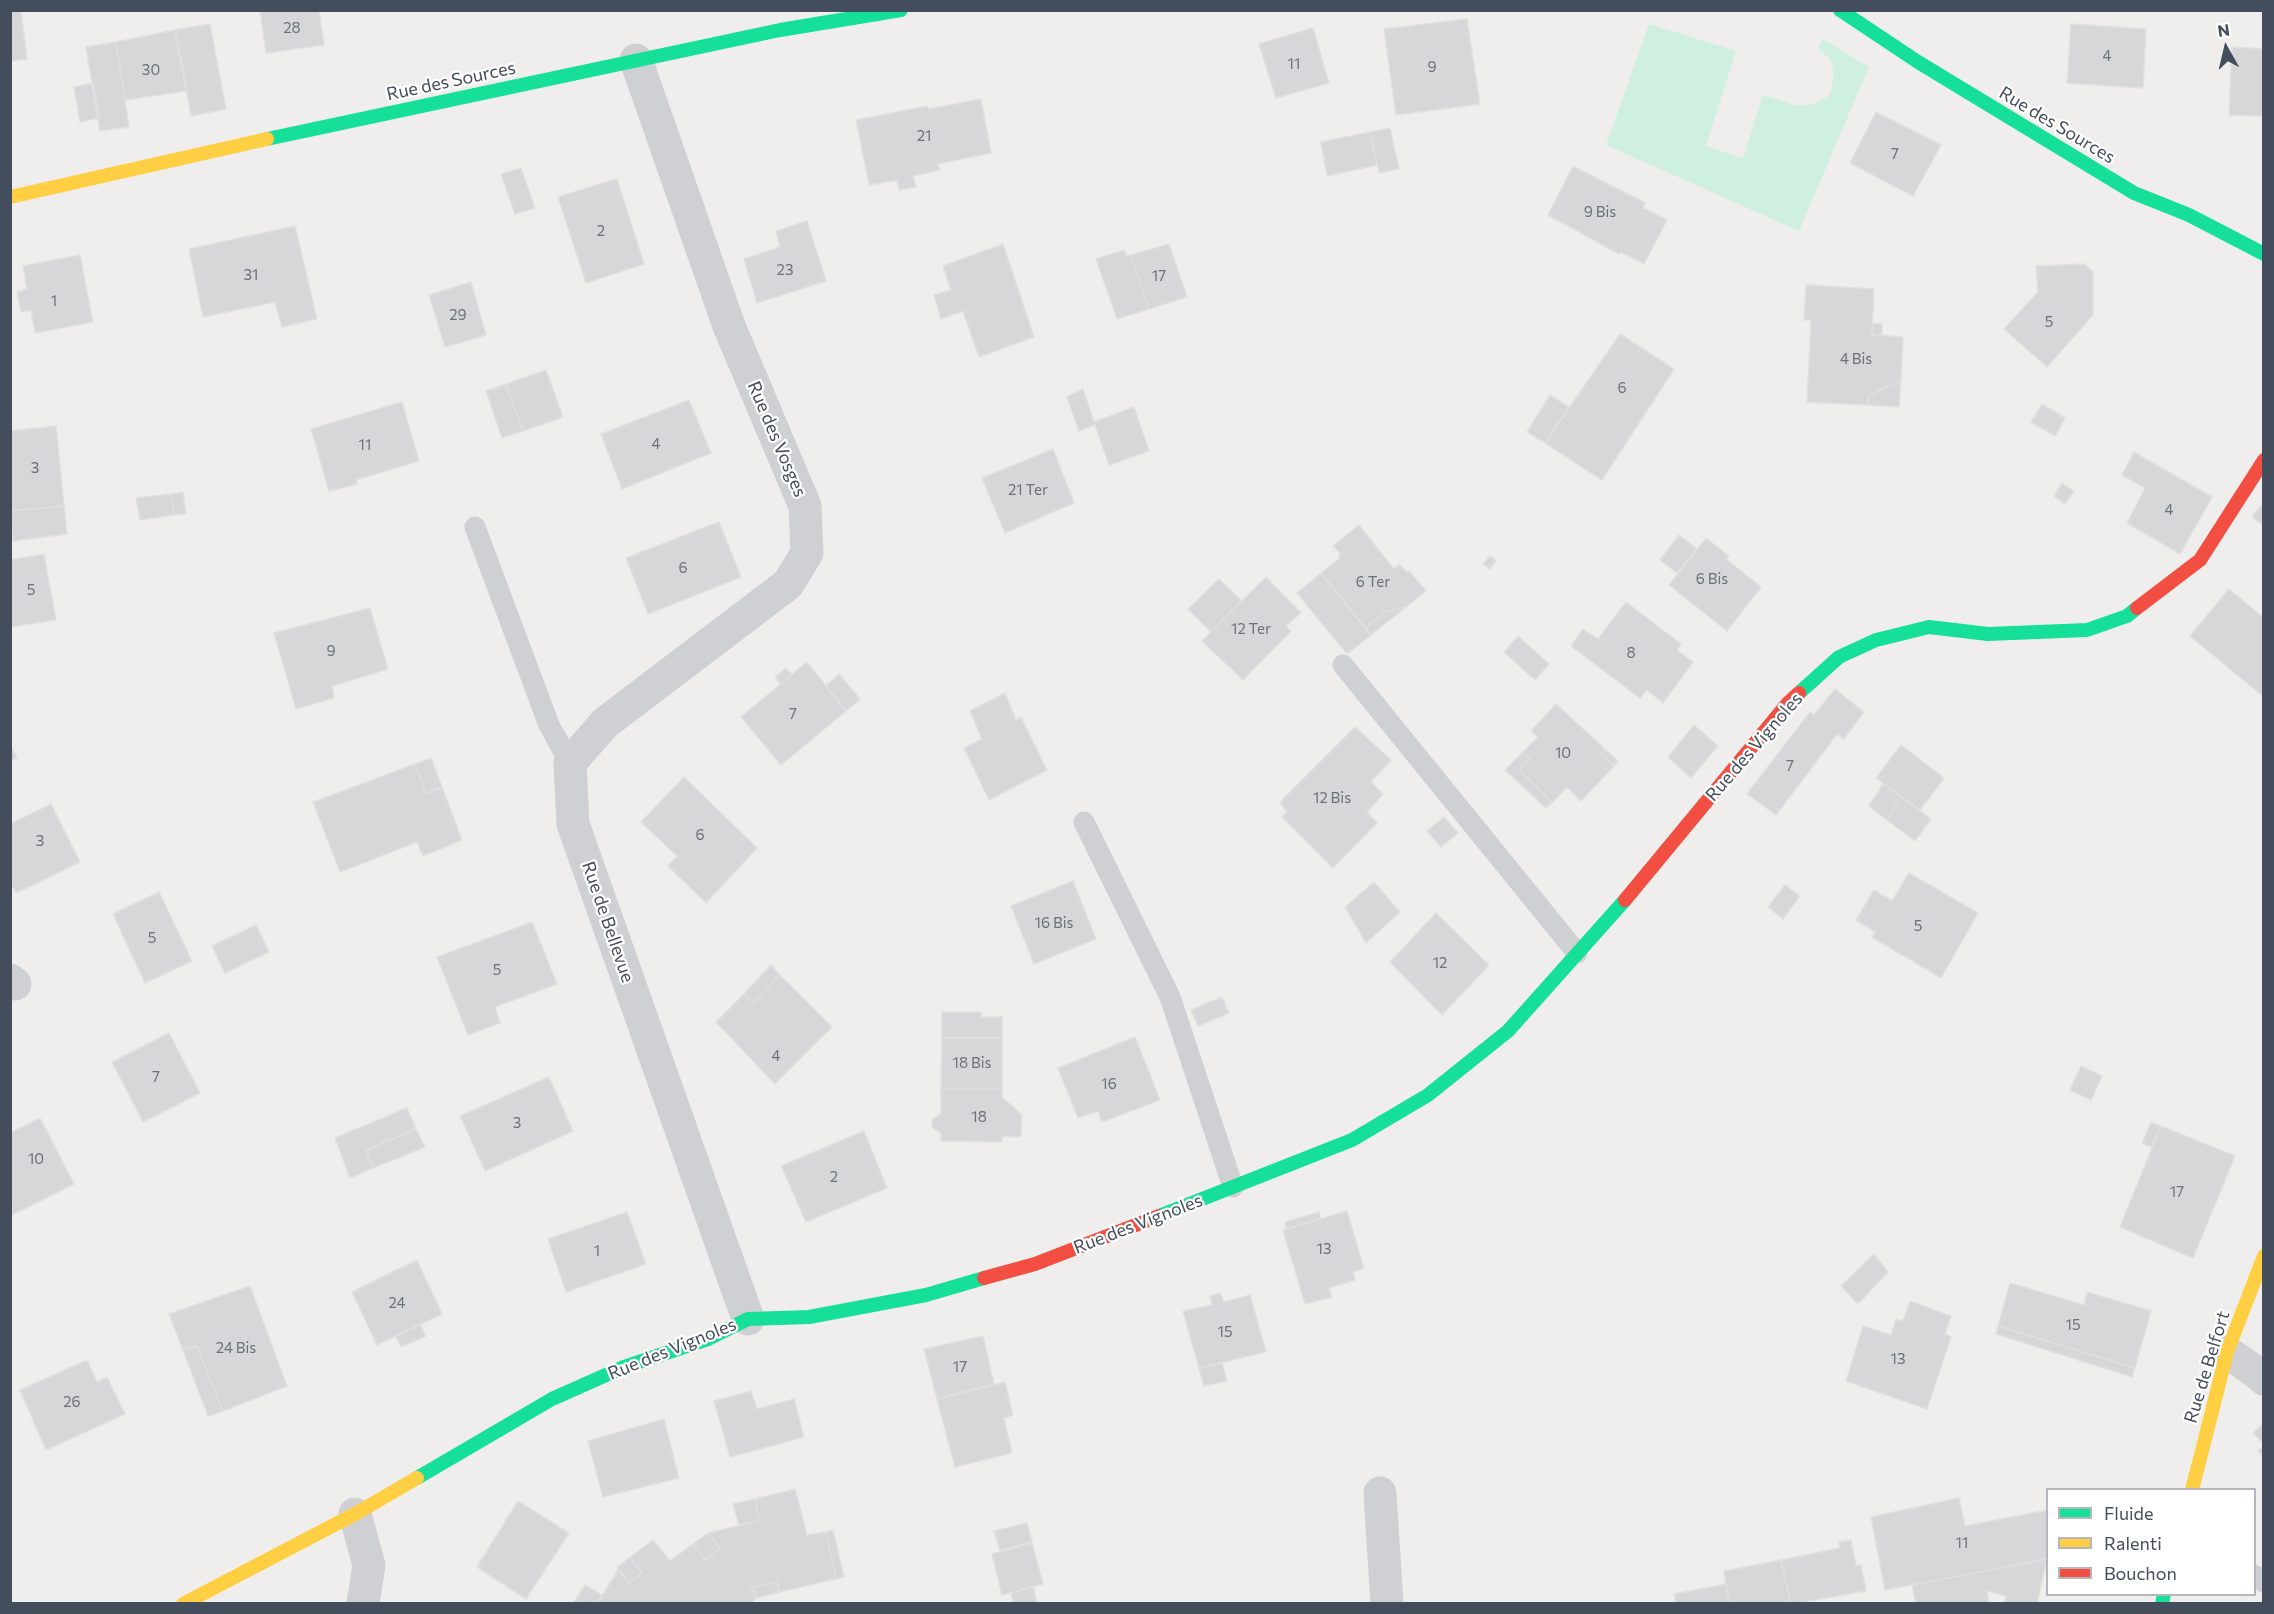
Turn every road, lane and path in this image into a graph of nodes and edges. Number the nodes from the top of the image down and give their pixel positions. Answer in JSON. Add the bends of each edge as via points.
{"nodes":[{"id":1,"x":901,"y":10,"type":"edge"},
{"id":2,"x":1840,"y":10,"type":"edge"},
{"id":3,"x":636,"y":60,"type":"junction"},
{"id":4,"x":10,"y":197,"type":"edge"},
{"id":5,"x":2264,"y":254,"type":"edge"},
{"id":6,"x":2264,"y":460,"type":"edge"},
{"id":7,"x":475,"y":527,"type":"dead end"},
{"id":8,"x":1343,"y":665,"type":"dead end"},
{"id":9,"x":570,"y":764,"type":"junction"},
{"id":10,"x":1084,"y":822,"type":"dead end"},
{"id":11,"x":1577,"y":953,"type":"junction"},
{"id":12,"x":1233,"y":1187,"type":"junction"},
{"id":13,"x":2264,"y":1256,"type":"edge"},
{"id":14,"x":748,"y":1319,"type":"junction"},
{"id":15,"x":2227,"y":1352,"type":"junction"},
{"id":16,"x":2264,"y":1379,"type":"edge"},
{"id":17,"x":2193,"y":1488,"type":"edge"},
{"id":18,"x":1380,"y":1493,"type":"dead end"},
{"id":19,"x":354,"y":1514,"type":"junction"},
{"id":20,"x":183,"y":1604,"type":"edge"},
{"id":21,"x":363,"y":1604,"type":"edge"},
{"id":22,"x":1387,"y":1604,"type":"edge"}],
"edges":[{"from":1,"to":3,"type":"street","name":"Rue des Sources"},
{"from":2,"to":5,"type":"street","name":"Rue des Sources","via":[[2134,193],[2189,215]]},
{"from":3,"to":4,"type":"street","name":"Rue des Sources"},
{"from":3,"to":9,"type":"street","name":"Rue des Vosges","via":[[729,326],[805,506],[807,554],[788,584],[604,723]]},
{"from":6,"to":11,"type":"street","name":"Rue des Vignoles","via":[[2200,560],[2127,615],[2087,630],[1988,634],[1929,627],[1876,640],[1839,657],[1788,704]]},
{"from":7,"to":9,"type":"lane","name":"Rue de Bellevue","via":[[549,725]]},
{"from":8,"to":11,"type":"lane"},
{"from":9,"to":14,"type":"street","name":"Rue de Bellevue","via":[[573,824]]},
{"from":10,"to":12,"type":"lane","via":[[1170,997]]},
{"from":11,"to":12,"type":"street","name":"Rue des Vignoles","via":[[1508,1031],[1428,1095],[1352,1140]]},
{"from":12,"to":14,"type":"street","name":"Rue des Vignoles","via":[[1035,1264],[926,1295],[809,1317]]},
{"from":13,"to":15,"type":"street","name":"Rue de Belfort"},
{"from":14,"to":19,"type":"street","name":"Rue des Vignoles","via":[[708,1339],[624,1367],[552,1399]]},
{"from":15,"to":16,"type":"street"},
{"from":15,"to":17,"type":"street","name":"Rue de Belfort"},
{"from":18,"to":22,"type":"street"},
{"from":19,"to":20,"type":"street","name":"Rue des Vignoles"},
{"from":19,"to":21,"type":"street","via":[[369,1565]]}]}
